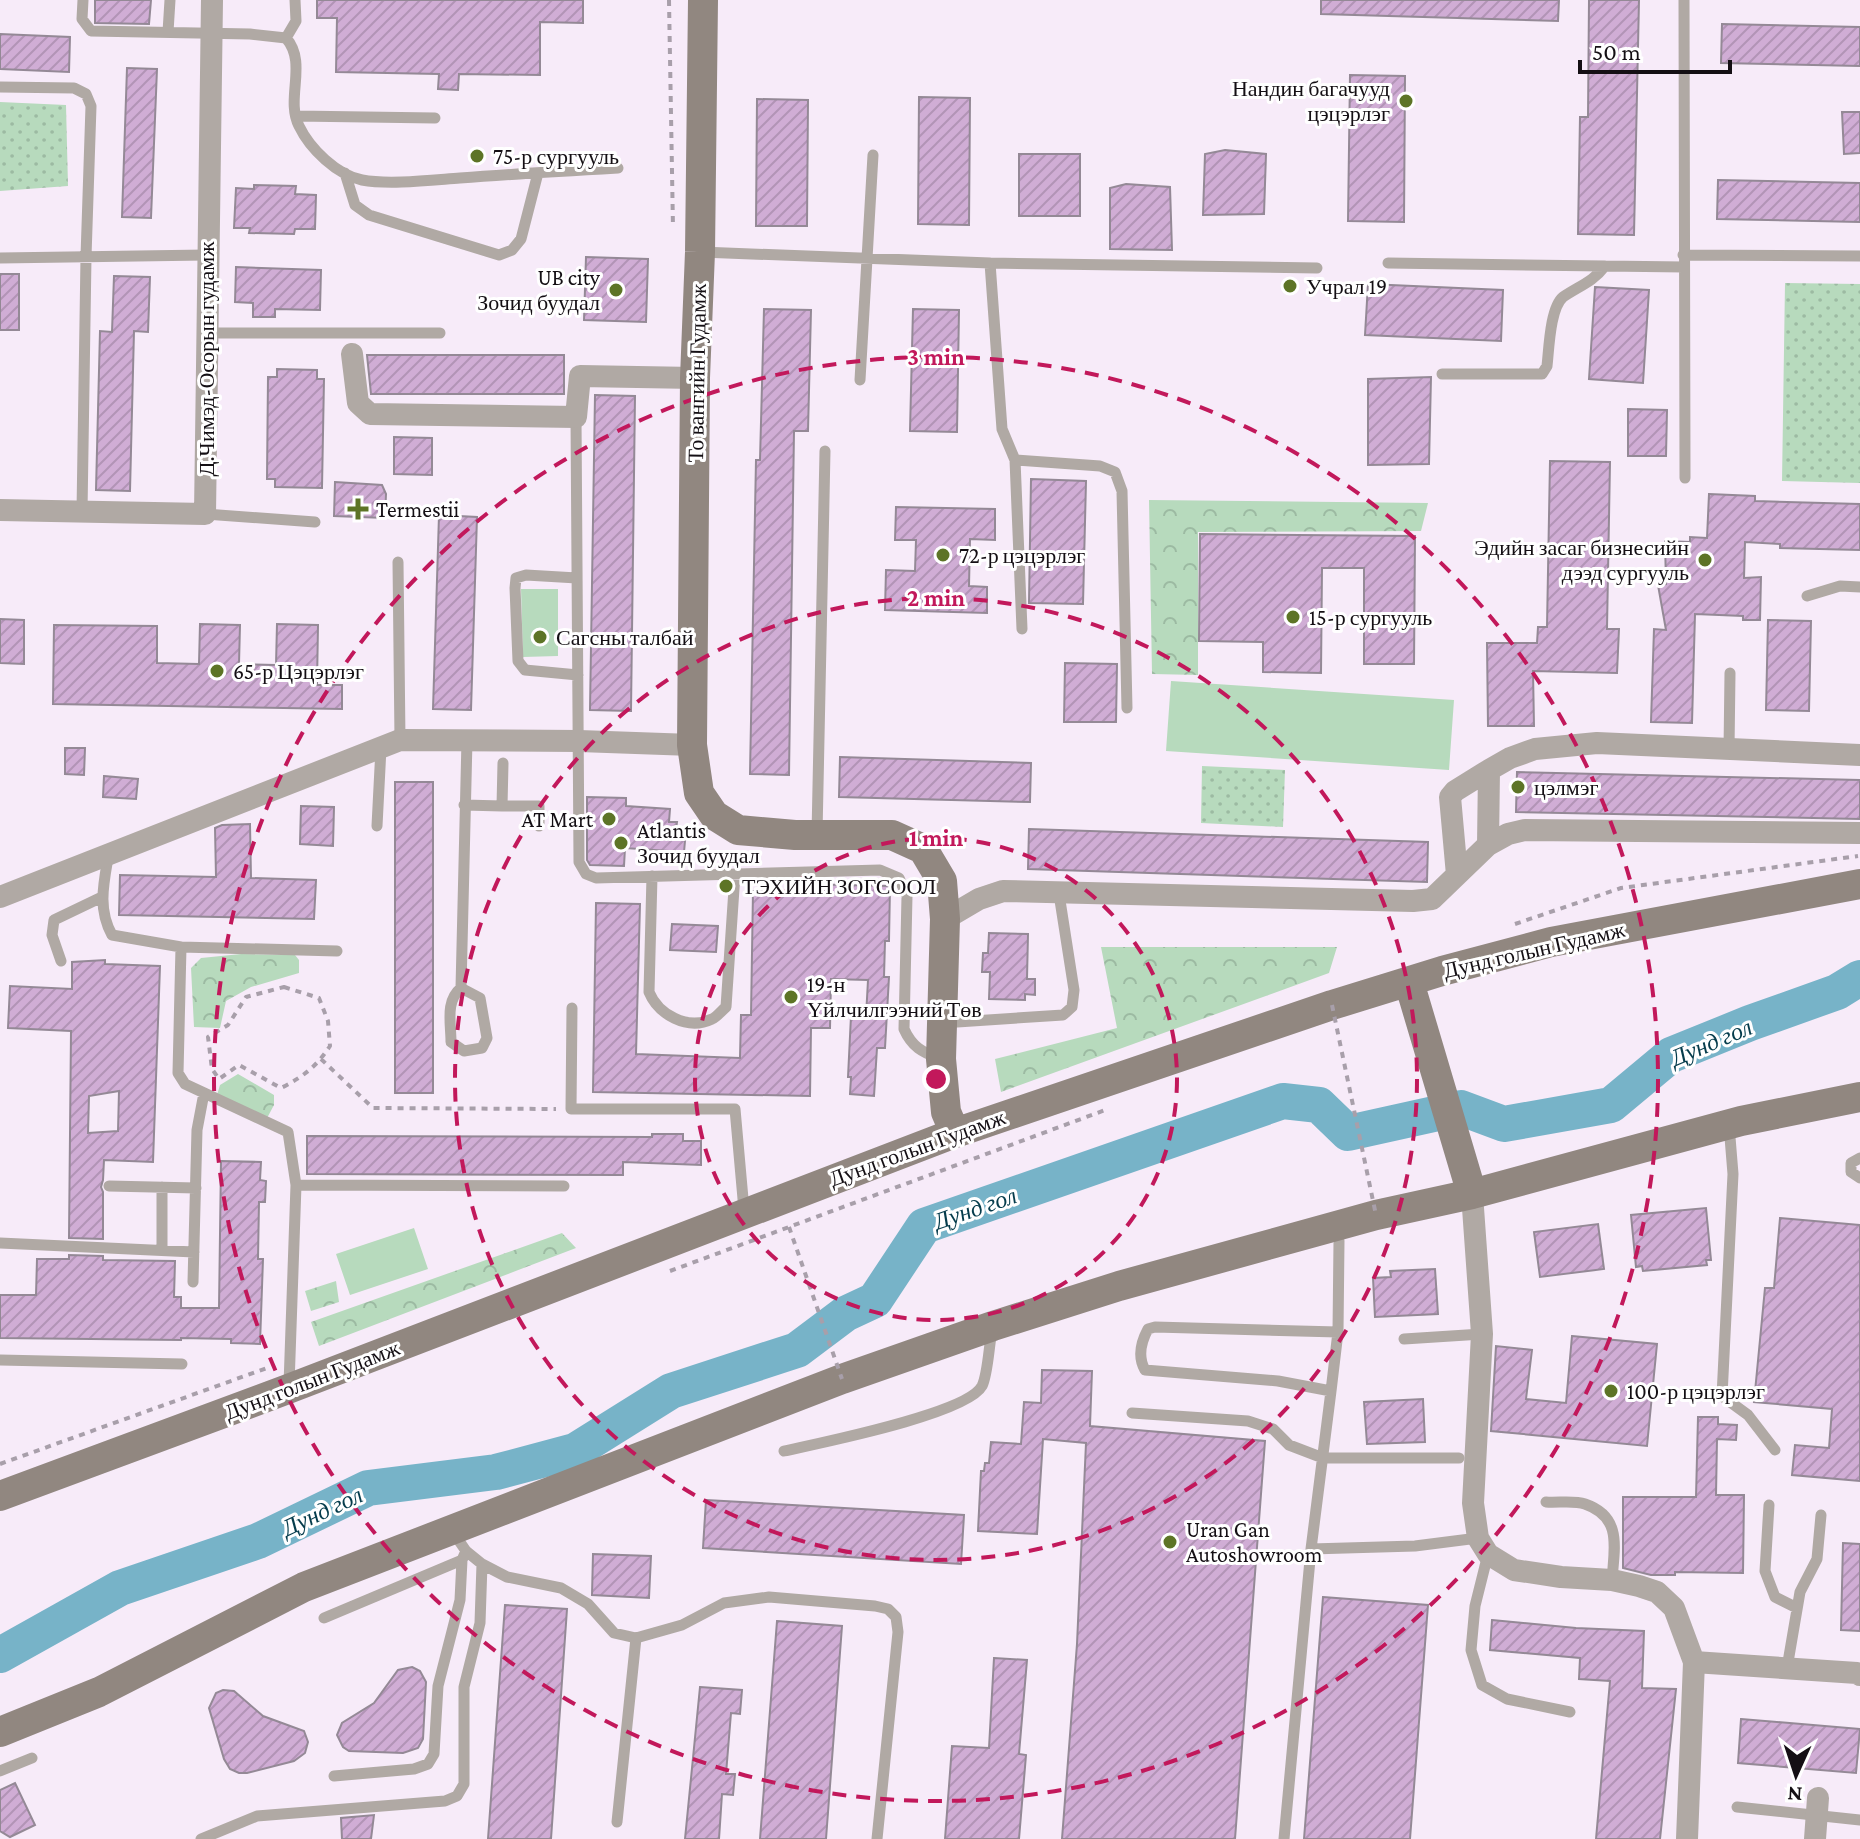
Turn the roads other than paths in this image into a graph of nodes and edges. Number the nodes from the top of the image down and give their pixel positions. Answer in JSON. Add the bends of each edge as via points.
{"nodes":[{"id":1,"x":83,"y":0,"type":"edge"},
{"id":2,"x":170,"y":0,"type":"edge"},
{"id":3,"x":212,"y":0,"type":"edge"},
{"id":4,"x":295,"y":0,"type":"edge"},
{"id":5,"x":703,"y":0,"type":"edge"},
{"id":6,"x":1684,"y":0,"type":"edge"},
{"id":7,"x":168,"y":32,"type":"junction"},
{"id":8,"x":211,"y":33,"type":"junction"},
{"id":9,"x":286,"y":38,"type":"junction"},
{"id":10,"x":0,"y":87,"type":"edge"},
{"id":11,"x":296,"y":116,"type":"junction"},
{"id":12,"x":435,"y":118,"type":"dead end"},
{"id":13,"x":873,"y":155,"type":"dead end"},
{"id":14,"x":618,"y":168,"type":"dead end"},
{"id":15,"x":345,"y":173,"type":"junction"},
{"id":16,"x":538,"y":173,"type":"junction"},
{"id":17,"x":700,"y":252,"type":"junction"},
{"id":18,"x":206,"y":255,"type":"junction"},
{"id":19,"x":868,"y":256,"type":"junction"},
{"id":20,"x":1860,"y":256,"type":"edge"},
{"id":21,"x":86,"y":257,"type":"junction"},
{"id":22,"x":0,"y":258,"type":"edge"},
{"id":23,"x":1684,"y":261,"type":"junction"},
{"id":24,"x":990,"y":263,"type":"junction"},
{"id":25,"x":1388,"y":263,"type":"dead end"},
{"id":26,"x":1605,"y":266,"type":"junction"},
{"id":27,"x":1317,"y":268,"type":"dead end"},
{"id":28,"x":206,"y":333,"type":"junction"},
{"id":29,"x":440,"y":333,"type":"dead end"},
{"id":30,"x":352,"y":354,"type":"dead end"},
{"id":31,"x":1442,"y":374,"type":"dead end"},
{"id":32,"x":695,"y":378,"type":"junction"},
{"id":33,"x":860,"y":380,"type":"dead end"},
{"id":34,"x":576,"y":417,"type":"junction"},
{"id":35,"x":825,"y":451,"type":"dead end"},
{"id":36,"x":1015,"y":460,"type":"junction"},
{"id":37,"x":1685,"y":478,"type":"dead end"},
{"id":38,"x":0,"y":510,"type":"edge"},
{"id":39,"x":82,"y":512,"type":"junction"},
{"id":40,"x":205,"y":514,"type":"junction"},
{"id":41,"x":315,"y":522,"type":"dead end"},
{"id":42,"x":398,"y":562,"type":"dead end"},
{"id":43,"x":577,"y":578,"type":"junction"},
{"id":44,"x":1860,"y":587,"type":"edge"},
{"id":45,"x":1807,"y":596,"type":"dead end"},
{"id":46,"x":1022,"y":629,"type":"dead end"},
{"id":47,"x":1730,"y":673,"type":"dead end"},
{"id":48,"x":578,"y":675,"type":"junction"},
{"id":49,"x":1127,"y":708,"type":"dead end"},
{"id":50,"x":467,"y":740,"type":"junction"},
{"id":51,"x":579,"y":741,"type":"junction"},
{"id":52,"x":390,"y":744,"type":"junction"},
{"id":53,"x":692,"y":745,"type":"junction"},
{"id":54,"x":1729,"y":751,"type":"junction"},
{"id":55,"x":1860,"y":755,"type":"edge"},
{"id":56,"x":503,"y":763,"type":"dead end"},
{"id":57,"x":1489,"y":770,"type":"junction"},
{"id":58,"x":464,"y":805,"type":"junction"},
{"id":59,"x":502,"y":806,"type":"junction"},
{"id":60,"x":377,"y":826,"type":"dead end"},
{"id":61,"x":539,"y":826,"type":"dead end"},
{"id":62,"x":1860,"y":833,"type":"edge"},
{"id":63,"x":817,"y":835,"type":"junction"},
{"id":64,"x":1488,"y":845,"type":"junction"},
{"id":65,"x":109,"y":852,"type":"junction"},
{"id":66,"x":735,"y":874,"type":"junction"},
{"id":67,"x":1457,"y":875,"type":"junction"},
{"id":68,"x":652,"y":876,"type":"junction"},
{"id":69,"x":1860,"y":884,"type":"edge"},
{"id":70,"x":1059,"y":894,"type":"junction"},
{"id":71,"x":0,"y":897,"type":"edge"},
{"id":72,"x":102,"y":897,"type":"junction"},
{"id":73,"x":945,"y":919,"type":"junction"},
{"id":74,"x":181,"y":947,"type":"junction"},
{"id":75,"x":337,"y":951,"type":"dead end"},
{"id":76,"x":61,"y":961,"type":"dead end"},
{"id":77,"x":461,"y":988,"type":"junction"},
{"id":78,"x":1412,"y":994,"type":"junction"},
{"id":79,"x":572,"y":1008,"type":"dead end"},
{"id":80,"x":942,"y":1024,"type":"junction"},
{"id":81,"x":941,"y":1059,"type":"junction"},
{"id":82,"x":204,"y":1093,"type":"junction"},
{"id":83,"x":1860,"y":1097,"type":"edge"},
{"id":84,"x":1729,"y":1124,"type":"junction"},
{"id":85,"x":955,"y":1133,"type":"junction"},
{"id":86,"x":1860,"y":1158,"type":"edge"},
{"id":87,"x":1860,"y":1178,"type":"edge"},
{"id":88,"x":1469,"y":1184,"type":"junction"},
{"id":89,"x":296,"y":1185,"type":"junction"},
{"id":90,"x":109,"y":1186,"type":"dead end"},
{"id":91,"x":564,"y":1186,"type":"dead end"},
{"id":92,"x":162,"y":1187,"type":"junction"},
{"id":93,"x":196,"y":1188,"type":"junction"},
{"id":94,"x":744,"y":1215,"type":"junction"},
{"id":95,"x":1333,"y":1228,"type":"junction"},
{"id":96,"x":0,"y":1243,"type":"edge"},
{"id":97,"x":162,"y":1250,"type":"junction"},
{"id":98,"x":194,"y":1252,"type":"junction"},
{"id":99,"x":193,"y":1282,"type":"dead end"},
{"id":100,"x":993,"y":1326,"type":"junction"},
{"id":101,"x":1338,"y":1332,"type":"junction"},
{"id":102,"x":1482,"y":1334,"type":"junction"},
{"id":103,"x":1404,"y":1339,"type":"dead end"},
{"id":104,"x":0,"y":1360,"type":"edge"},
{"id":105,"x":182,"y":1364,"type":"dead end"},
{"id":106,"x":288,"y":1389,"type":"junction"},
{"id":107,"x":1331,"y":1391,"type":"junction"},
{"id":108,"x":1132,"y":1413,"type":"dead end"},
{"id":109,"x":1775,"y":1450,"type":"dead end"},
{"id":110,"x":784,"y":1451,"type":"dead end"},
{"id":111,"x":1323,"y":1458,"type":"junction"},
{"id":112,"x":1459,"y":1458,"type":"dead end"},
{"id":113,"x":0,"y":1496,"type":"edge"},
{"id":114,"x":1546,"y":1502,"type":"dead end"},
{"id":115,"x":1769,"y":1505,"type":"dead end"},
{"id":116,"x":1821,"y":1515,"type":"dead end"},
{"id":117,"x":1483,"y":1546,"type":"junction"},
{"id":118,"x":460,"y":1547,"type":"junction"},
{"id":119,"x":1311,"y":1549,"type":"junction"},
{"id":120,"x":482,"y":1564,"type":"junction"},
{"id":121,"x":1612,"y":1580,"type":"junction"},
{"id":122,"x":1797,"y":1608,"type":"junction"},
{"id":123,"x":324,"y":1618,"type":"dead end"},
{"id":124,"x":636,"y":1638,"type":"junction"},
{"id":125,"x":1694,"y":1662,"type":"junction"},
{"id":126,"x":1787,"y":1668,"type":"junction"},
{"id":127,"x":1860,"y":1675,"type":"edge"},
{"id":128,"x":1570,"y":1712,"type":"dead end"},
{"id":129,"x":0,"y":1732,"type":"edge"},
{"id":130,"x":32,"y":1758,"type":"dead end"},
{"id":131,"x":0,"y":1771,"type":"edge"},
{"id":132,"x":334,"y":1776,"type":"dead end"},
{"id":133,"x":1737,"y":1807,"type":"dead end"},
{"id":134,"x":1818,"y":1807,"type":"junction"},
{"id":135,"x":1860,"y":1820,"type":"edge"},
{"id":136,"x":617,"y":1822,"type":"dead end"},
{"id":137,"x":201,"y":1839,"type":"edge"},
{"id":138,"x":877,"y":1839,"type":"edge"},
{"id":139,"x":1284,"y":1839,"type":"edge"},
{"id":140,"x":1687,"y":1839,"type":"edge"},
{"id":141,"x":1815,"y":1839,"type":"edge"}],
"edges":[{"from":1,"to":7,"type":"lane","via":[[82,19],[91,31]]},
{"from":2,"to":7,"type":"lane"},
{"from":3,"to":8,"type":"street","name":"Д.Чимэд-Осорын гудамж"},
{"from":4,"to":9,"type":"lane","via":[[296,21]]},
{"from":5,"to":17,"type":"street","name":"То вангийн Гудамж"},
{"from":6,"to":23,"type":"lane"},
{"from":7,"to":8,"type":"lane"},
{"from":8,"to":9,"type":"lane"},
{"from":8,"to":18,"type":"street","name":"Д.Чимэд-Осорын гудамж"},
{"from":9,"to":11,"type":"lane","via":[[296,58]]},
{"from":10,"to":21,"type":"lane","via":[[74,88],[89,98]]},
{"from":11,"to":12,"type":"lane"},
{"from":11,"to":15,"type":"lane","via":[[313,147]]},
{"from":13,"to":19,"type":"lane"},
{"from":14,"to":16,"type":"lane"},
{"from":15,"to":16,"type":"lane","via":[[362,180],[418,181]]},
{"from":15,"to":16,"type":"lane","via":[[355,205],[369,215],[499,255],[521,239]]},
{"from":17,"to":19,"type":"lane"},
{"from":17,"to":32,"type":"street","name":"То вангийн Гудамж"},
{"from":18,"to":21,"type":"lane"},
{"from":18,"to":28,"type":"street","name":"Д.Чимэд-Осорын гудамж"},
{"from":19,"to":24,"type":"lane"},
{"from":19,"to":33,"type":"lane"},
{"from":20,"to":23,"type":"lane"},
{"from":21,"to":22,"type":"lane"},
{"from":21,"to":39,"type":"lane"},
{"from":23,"to":26,"type":"lane"},
{"from":23,"to":37,"type":"lane"},
{"from":24,"to":27,"type":"lane"},
{"from":24,"to":36,"type":"lane","via":[[1002,429]]},
{"from":25,"to":26,"type":"lane"},
{"from":26,"to":31,"type":"lane","via":[[1597,278],[1555,307],[1542,374]]},
{"from":28,"to":29,"type":"lane"},
{"from":28,"to":40,"type":"street","name":"Д.Чимэд-Осорын гудамж"},
{"from":30,"to":34,"type":"street","via":[[358,403],[370,414]]},
{"from":32,"to":34,"type":"street","via":[[580,376]]},
{"from":32,"to":53,"type":"street","name":"То вангийн Гудамж"},
{"from":34,"to":43,"type":"lane"},
{"from":35,"to":63,"type":"lane"},
{"from":36,"to":46,"type":"lane"},
{"from":36,"to":49,"type":"lane","via":[[1100,466],[1115,472],[1122,491]]},
{"from":38,"to":39,"type":"street"},
{"from":39,"to":40,"type":"street"},
{"from":40,"to":41,"type":"lane"},
{"from":42,"to":52,"type":"lane"},
{"from":43,"to":48,"type":"lane"},
{"from":43,"to":48,"type":"lane","via":[[526,575],[516,578],[515,588],[518,661],[525,670]]},
{"from":44,"to":45,"type":"lane","via":[[1840,586]]},
{"from":47,"to":54,"type":"lane"},
{"from":48,"to":51,"type":"lane"},
{"from":50,"to":51,"type":"street"},
{"from":50,"to":52,"type":"street"},
{"from":50,"to":58,"type":"lane"},
{"from":51,"to":53,"type":"street"},
{"from":51,"to":68,"type":"lane","via":[[579,862],[596,878]]},
{"from":52,"to":60,"type":"lane"},
{"from":52,"to":65,"type":"street"},
{"from":53,"to":63,"type":"street","name":"То вангийн Гудамж","via":[[699,793],[714,815],[738,830]]},
{"from":54,"to":55,"type":"street"},
{"from":54,"to":57,"type":"street","via":[[1597,743],[1535,749]]},
{"from":56,"to":59,"type":"lane"},
{"from":57,"to":64,"type":"street"},
{"from":57,"to":67,"type":"street","via":[[1450,797]]},
{"from":58,"to":59,"type":"lane"},
{"from":58,"to":77,"type":"lane"},
{"from":59,"to":61,"type":"lane","via":[[539,806]]},
{"from":62,"to":64,"type":"street","via":[[1525,830]]},
{"from":63,"to":73,"type":"street","name":"То вангийн Гудамж","via":[[892,835],[923,849],[942,881]]},
{"from":64,"to":67,"type":"street"},
{"from":65,"to":71,"type":"street"},
{"from":65,"to":72,"type":"lane"},
{"from":66,"to":68,"type":"lane"},
{"from":66,"to":68,"type":"lane","via":[[726,1007],[712,1019],[689,1023],[654,1006],[649,992]]},
{"from":66,"to":81,"type":"lane","via":[[880,870],[899,878],[907,896],[904,1029],[910,1043]]},
{"from":67,"to":70,"type":"street","via":[[1432,899],[1413,901]]},
{"from":69,"to":78,"type":"street","name":"Дунд голын Гудамж","via":[[1551,942],[1442,971]]},
{"from":70,"to":73,"type":"street","via":[[1003,891]]},
{"from":70,"to":80,"type":"lane","via":[[1072,1007],[1063,1015]]},
{"from":72,"to":74,"type":"lane","via":[[112,935]]},
{"from":72,"to":76,"type":"lane","via":[[54,920],[52,935]]},
{"from":73,"to":80,"type":"street","name":"То вангийн Гудамж"},
{"from":74,"to":75,"type":"lane"},
{"from":74,"to":82,"type":"lane","via":[[178,1073],[185,1084]]},
{"from":77,"to":77,"type":"lane","via":[[450,1007],[451,1042],[464,1051],[482,1048],[487,1038],[480,998]]},
{"from":78,"to":85,"type":"street","name":"Дунд голын Гудамж"},
{"from":78,"to":88,"type":"street"},
{"from":79,"to":94,"type":"lane","via":[[571,1109],[735,1109]]},
{"from":80,"to":81,"type":"street","name":"То вангийн Гудамж"},
{"from":81,"to":85,"type":"street","name":"То вангийн Гудамж","via":[[946,1112]]},
{"from":82,"to":89,"type":"lane","via":[[288,1132]]},
{"from":82,"to":93,"type":"lane"},
{"from":83,"to":84,"type":"street"},
{"from":84,"to":88,"type":"street"},
{"from":84,"to":109,"type":"lane","via":[[1733,1188],[1722,1396],[1748,1415]]},
{"from":85,"to":94,"type":"street","name":"Дунд голын Гудамж"},
{"from":86,"to":87,"type":"lane","via":[[1851,1163],[1851,1172]]},
{"from":88,"to":95,"type":"street"},
{"from":88,"to":102,"type":"street"},
{"from":89,"to":91,"type":"lane"},
{"from":89,"to":106,"type":"lane"},
{"from":90,"to":92,"type":"lane"},
{"from":92,"to":93,"type":"lane"},
{"from":92,"to":97,"type":"lane"},
{"from":93,"to":98,"type":"lane"},
{"from":94,"to":106,"type":"street","name":"Дунд голын Гудамж"},
{"from":95,"to":100,"type":"street"},
{"from":95,"to":101,"type":"lane","via":[[1339,1241]]},
{"from":96,"to":97,"type":"lane"},
{"from":97,"to":98,"type":"lane"},
{"from":98,"to":99,"type":"lane"},
{"from":100,"to":110,"type":"lane","via":[[982,1386],[966,1400],[891,1426]]},
{"from":100,"to":118,"type":"street","via":[[842,1379]]},
{"from":101,"to":107,"type":"lane"},
{"from":101,"to":107,"type":"lane","via":[[1155,1327],[1148,1329],[1140,1352],[1145,1370]]},
{"from":102,"to":103,"type":"lane"},
{"from":102,"to":117,"type":"street","via":[[1473,1503]]},
{"from":104,"to":105,"type":"lane"},
{"from":106,"to":113,"type":"street","name":"Дунд голын Гудамж"},
{"from":107,"to":111,"type":"lane"},
{"from":108,"to":111,"type":"lane","via":[[1248,1421]]},
{"from":111,"to":112,"type":"lane"},
{"from":111,"to":119,"type":"lane"},
{"from":114,"to":121,"type":"lane","via":[[1584,1504],[1609,1519],[1615,1534]]},
{"from":115,"to":122,"type":"lane","via":[[1765,1571],[1775,1597]]},
{"from":116,"to":122,"type":"lane","via":[[1817,1559]]},
{"from":117,"to":119,"type":"lane"},
{"from":117,"to":121,"type":"street","via":[[1514,1570]]},
{"from":117,"to":128,"type":"lane","via":[[1471,1650],[1482,1685],[1507,1699]]},
{"from":118,"to":120,"type":"lane"},
{"from":118,"to":123,"type":"lane"},
{"from":118,"to":129,"type":"street","via":[[304,1587],[99,1692]]},
{"from":118,"to":132,"type":"lane","via":[[460,1600],[438,1686],[434,1754],[428,1764],[414,1769]]},
{"from":119,"to":139,"type":"lane"},
{"from":120,"to":124,"type":"lane","via":[[507,1577],[561,1588],[588,1604],[614,1633]]},
{"from":120,"to":137,"type":"lane","via":[[480,1623],[464,1687],[464,1784],[457,1796],[257,1816]]},
{"from":121,"to":125,"type":"street","via":[[1657,1592],[1674,1608]]},
{"from":122,"to":126,"type":"lane"},
{"from":124,"to":136,"type":"lane"},
{"from":124,"to":138,"type":"lane","via":[[682,1625],[724,1603],[769,1597],[888,1609],[896,1617],[898,1632]]},
{"from":125,"to":126,"type":"street"},
{"from":125,"to":140,"type":"street"},
{"from":126,"to":127,"type":"street"},
{"from":130,"to":131,"type":"lane"},
{"from":133,"to":134,"type":"lane"},
{"from":134,"to":135,"type":"lane"},
{"from":134,"to":141,"type":"street"}]}
